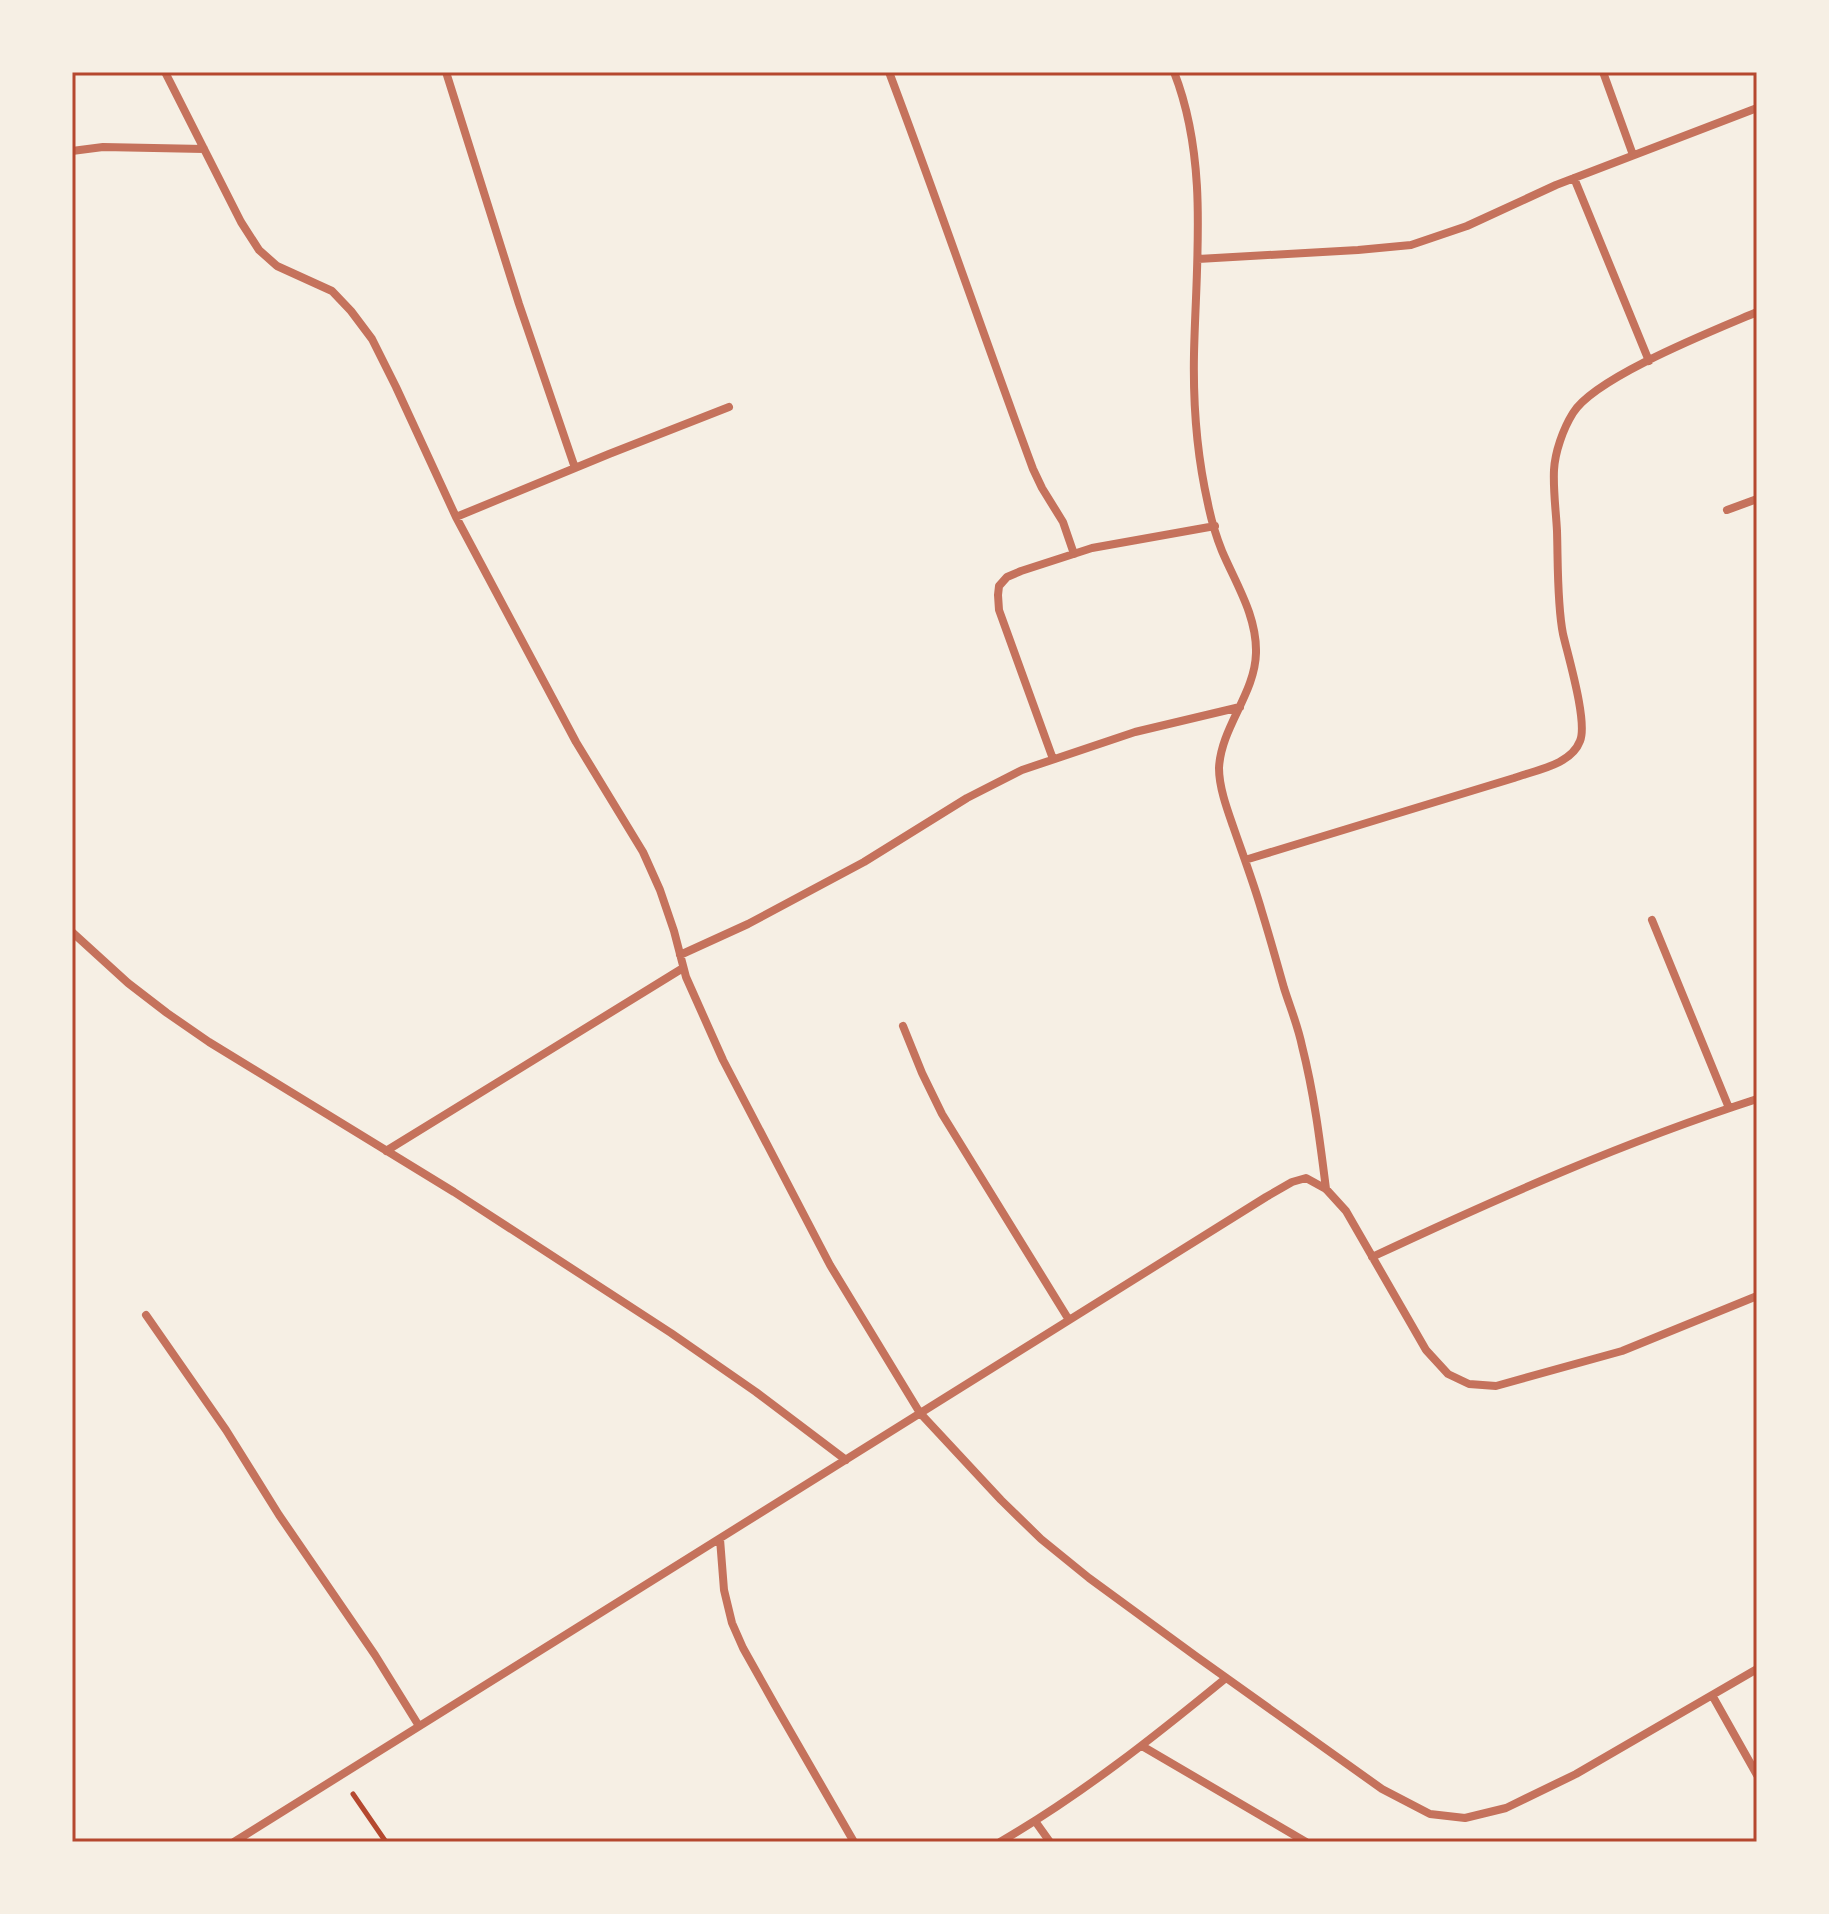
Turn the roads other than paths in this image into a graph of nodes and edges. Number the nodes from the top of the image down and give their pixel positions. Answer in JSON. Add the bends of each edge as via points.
{"nodes":[{"id":1,"x":165,"y":72,"type":"edge"},
{"id":2,"x":446,"y":72,"type":"edge"},
{"id":3,"x":889,"y":72,"type":"edge"},
{"id":4,"x":1174,"y":72,"type":"edge"},
{"id":5,"x":1603,"y":72,"type":"edge"},
{"id":6,"x":1757,"y":108,"type":"edge"},
{"id":7,"x":204,"y":149,"type":"junction"},
{"id":8,"x":72,"y":151,"type":"edge"},
{"id":9,"x":1633,"y":155,"type":"junction"},
{"id":10,"x":1574,"y":178,"type":"junction"},
{"id":11,"x":1198,"y":259,"type":"junction"},
{"id":12,"x":1757,"y":312,"type":"edge"},
{"id":13,"x":1649,"y":361,"type":"junction"},
{"id":14,"x":729,"y":407,"type":"dead end"},
{"id":15,"x":575,"y":468,"type":"junction"},
{"id":16,"x":1757,"y":499,"type":"edge"},
{"id":17,"x":1727,"y":510,"type":"dead end"},
{"id":18,"x":456,"y":517,"type":"junction"},
{"id":19,"x":1215,"y":526,"type":"junction"},
{"id":20,"x":1074,"y":554,"type":"junction"},
{"id":21,"x":1240,"y":707,"type":"junction"},
{"id":22,"x":1053,"y":759,"type":"junction"},
{"id":23,"x":1245,"y":860,"type":"junction"},
{"id":24,"x":1652,"y":920,"type":"dead end"},
{"id":25,"x":72,"y":932,"type":"edge"},
{"id":26,"x":680,"y":955,"type":"junction"},
{"id":27,"x":683,"y":968,"type":"junction"},
{"id":28,"x":903,"y":1026,"type":"dead end"},
{"id":29,"x":1757,"y":1099,"type":"edge"},
{"id":30,"x":1729,"y":1108,"type":"junction"},
{"id":31,"x":386,"y":1151,"type":"junction"},
{"id":32,"x":1326,"y":1189,"type":"junction"},
{"id":33,"x":1372,"y":1257,"type":"junction"},
{"id":34,"x":1757,"y":1296,"type":"edge"},
{"id":35,"x":146,"y":1315,"type":"dead end"},
{"id":36,"x":1069,"y":1320,"type":"junction"},
{"id":37,"x":920,"y":1413,"type":"junction"},
{"id":38,"x":846,"y":1460,"type":"junction"},
{"id":39,"x":720,"y":1539,"type":"junction"},
{"id":40,"x":1757,"y":1669,"type":"edge"},
{"id":41,"x":1226,"y":1678,"type":"junction"},
{"id":42,"x":1712,"y":1695,"type":"junction"},
{"id":43,"x":419,"y":1726,"type":"junction"},
{"id":44,"x":1142,"y":1746,"type":"junction"},
{"id":45,"x":1757,"y":1775,"type":"edge"},
{"id":46,"x":1035,"y":1821,"type":"junction"},
{"id":47,"x":234,"y":1842,"type":"edge"},
{"id":48,"x":854,"y":1842,"type":"edge"},
{"id":49,"x":1000,"y":1842,"type":"edge"},
{"id":50,"x":1050,"y":1842,"type":"edge"},
{"id":51,"x":1306,"y":1842,"type":"edge"}],
"edges":[{"from":1,"to":7,"type":"street"},
{"from":2,"to":15,"type":"street"},
{"from":3,"to":20,"type":"street","via":[[1033,469]]},
{"from":4,"to":11,"type":"street","via":[[1191,139]]},
{"from":5,"to":9,"type":"street"},
{"from":6,"to":9,"type":"street"},
{"from":7,"to":8,"type":"street"},
{"from":7,"to":18,"type":"street","via":[[259,250],[277,266],[332,291],[372,339]]},
{"from":9,"to":10,"type":"street"},
{"from":10,"to":11,"type":"street","via":[[1411,245]]},
{"from":10,"to":13,"type":"street"},
{"from":11,"to":19,"type":"street","via":[[1195,414]]},
{"from":12,"to":13,"type":"street"},
{"from":13,"to":23,"type":"street","via":[[1590,395],[1573,412],[1554,470],[1562,628],[1582,720],[1581,739],[1572,754],[1514,778]]},
{"from":14,"to":15,"type":"street"},
{"from":15,"to":18,"type":"street"},
{"from":16,"to":17,"type":"street"},
{"from":18,"to":26,"type":"street","via":[[576,742],[643,852]]},
{"from":19,"to":20,"type":"street"},
{"from":19,"to":21,"type":"street","via":[[1254,628],[1256,654]]},
{"from":20,"to":22,"type":"street","via":[[1007,577],[998,595]]},
{"from":21,"to":22,"type":"street","via":[[1135,732]]},
{"from":21,"to":23,"type":"street","via":[[1219,768]]},
{"from":22,"to":26,"type":"street","via":[[967,798],[864,862]]},
{"from":23,"to":32,"type":"street","via":[[1302,1045]]},
{"from":24,"to":30,"type":"street"},
{"from":25,"to":31,"type":"street","via":[[167,1013]]},
{"from":26,"to":27,"type":"street"},
{"from":27,"to":31,"type":"street"},
{"from":27,"to":37,"type":"street","via":[[723,1060],[830,1265]]},
{"from":28,"to":36,"type":"street","via":[[942,1114]]},
{"from":29,"to":30,"type":"street"},
{"from":30,"to":33,"type":"street","via":[[1589,1159]]},
{"from":31,"to":38,"type":"street","via":[[671,1333]]},
{"from":32,"to":33,"type":"street","via":[[1346,1211]]},
{"from":32,"to":36,"type":"street","via":[[1306,1178],[1292,1182]]},
{"from":33,"to":34,"type":"street","via":[[1426,1350],[1448,1374],[1469,1384],[1496,1386],[1622,1351]]},
{"from":35,"to":43,"type":"street"},
{"from":36,"to":37,"type":"street"},
{"from":37,"to":38,"type":"street"},
{"from":37,"to":41,"type":"street","via":[[1041,1539]]},
{"from":38,"to":39,"type":"street"},
{"from":39,"to":43,"type":"street"},
{"from":39,"to":48,"type":"street","via":[[732,1623]]},
{"from":40,"to":42,"type":"street"},
{"from":41,"to":42,"type":"street","via":[[1382,1789],[1430,1814],[1465,1818],[1506,1808],[1576,1774]]},
{"from":41,"to":44,"type":"street"},
{"from":42,"to":45,"type":"street"},
{"from":43,"to":47,"type":"street"},
{"from":44,"to":46,"type":"street"},
{"from":44,"to":51,"type":"street"},
{"from":46,"to":49,"type":"street"},
{"from":46,"to":50,"type":"street"}]}
